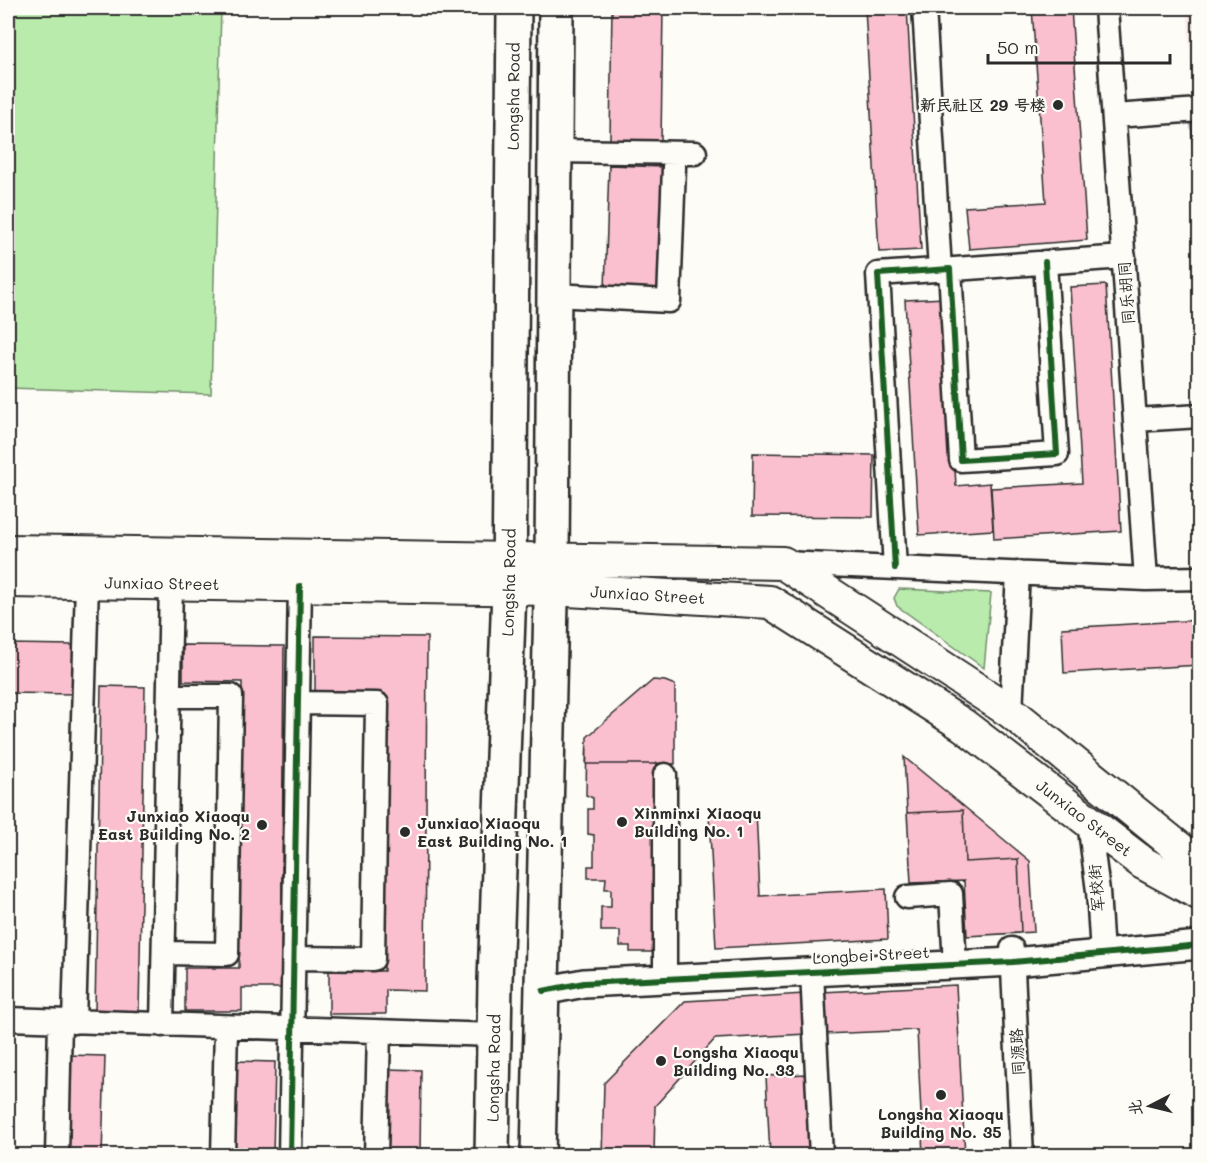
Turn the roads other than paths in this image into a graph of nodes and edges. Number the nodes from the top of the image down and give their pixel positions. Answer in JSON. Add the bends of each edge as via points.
{"nodes":[{"id":1,"x":514,"y":8,"type":"edge"},
{"id":2,"x":556,"y":8,"type":"edge"},
{"id":3,"x":924,"y":8,"type":"edge"},
{"id":4,"x":1106,"y":8,"type":"edge"},
{"id":5,"x":1200,"y":110,"type":"edge"},
{"id":6,"x":1114,"y":116,"type":"junction"},
{"id":7,"x":555,"y":151,"type":"junction"},
{"id":8,"x":695,"y":153,"type":"dead end"},
{"id":9,"x":674,"y":167,"type":"dead end"},
{"id":10,"x":1124,"y":257,"type":"junction"},
{"id":11,"x":1045,"y":262,"type":"junction"},
{"id":12,"x":940,"y":270,"type":"junction"},
{"id":13,"x":554,"y":295,"type":"junction"},
{"id":14,"x":1200,"y":416,"type":"edge"},
{"id":15,"x":1135,"y":420,"type":"junction"},
{"id":16,"x":8,"y":551,"type":"edge"},
{"id":17,"x":783,"y":563,"type":"junction"},
{"id":18,"x":895,"y":568,"type":"junction"},
{"id":19,"x":1018,"y":573,"type":"junction"},
{"id":20,"x":509,"y":574,"type":"junction"},
{"id":21,"x":551,"y":575,"type":"junction"},
{"id":22,"x":1200,"y":578,"type":"edge"},
{"id":23,"x":1146,"y":579,"type":"junction"},
{"id":24,"x":8,"y":581,"type":"edge"},
{"id":25,"x":87,"y":583,"type":"junction"},
{"id":26,"x":171,"y":584,"type":"junction"},
{"id":27,"x":300,"y":586,"type":"junction"},
{"id":28,"x":169,"y":696,"type":"junction"},
{"id":29,"x":298,"y":703,"type":"junction"},
{"id":30,"x":1011,"y":712,"type":"junction"},
{"id":31,"x":665,"y":776,"type":"dead end"},
{"id":32,"x":1089,"y":822,"type":"junction"},
{"id":33,"x":1200,"y":865,"type":"edge"},
{"id":34,"x":1200,"y":894,"type":"edge"},
{"id":35,"x":907,"y":897,"type":"dead end"},
{"id":36,"x":1200,"y":933,"type":"edge"},
{"id":37,"x":1200,"y":945,"type":"edge"},
{"id":38,"x":1101,"y":948,"type":"junction"},
{"id":39,"x":164,"y":953,"type":"junction"},
{"id":40,"x":1012,"y":956,"type":"junction"},
{"id":41,"x":294,"y":958,"type":"junction"},
{"id":42,"x":955,"y":965,"type":"junction"},
{"id":43,"x":812,"y":972,"type":"junction"},
{"id":44,"x":665,"y":979,"type":"junction"},
{"id":45,"x":543,"y":990,"type":"junction"},
{"id":46,"x":8,"y":1019,"type":"edge"},
{"id":47,"x":67,"y":1021,"type":"junction"},
{"id":48,"x":162,"y":1024,"type":"junction"},
{"id":49,"x":226,"y":1027,"type":"junction"},
{"id":50,"x":293,"y":1029,"type":"junction"},
{"id":51,"x":379,"y":1032,"type":"junction"},
{"id":52,"x":494,"y":1035,"type":"junction"},
{"id":53,"x":57,"y":1155,"type":"edge"},
{"id":54,"x":223,"y":1155,"type":"edge"},
{"id":55,"x":290,"y":1155,"type":"edge"},
{"id":56,"x":376,"y":1155,"type":"edge"},
{"id":57,"x":492,"y":1155,"type":"edge"},
{"id":58,"x":538,"y":1155,"type":"edge"},
{"id":59,"x":821,"y":1155,"type":"edge"},
{"id":60,"x":1023,"y":1155,"type":"edge"}],
"edges":[{"from":1,"to":20,"type":"main road","name":"Longsha Road"},
{"from":2,"to":7,"type":"main road"},
{"from":3,"to":12,"type":"street"},
{"from":4,"to":6,"type":"street","name":"同乐胡同"},
{"from":5,"to":6,"type":"street"},
{"from":6,"to":10,"type":"street","name":"同乐胡同"},
{"from":7,"to":8,"type":"street"},
{"from":7,"to":13,"type":"main road"},
{"from":9,"to":13,"type":"street","via":[[669,301]]},
{"from":10,"to":11,"type":"street"},
{"from":10,"to":15,"type":"street","name":"同乐胡同"},
{"from":11,"to":12,"type":"street"},
{"from":11,"to":12,"type":"street","via":[[1057,454],[961,460],[950,269]]},
{"from":12,"to":18,"type":"street","via":[[878,274]]},
{"from":13,"to":21,"type":"main road"},
{"from":14,"to":15,"type":"street"},
{"from":15,"to":23,"type":"street","name":"同乐胡同"},
{"from":16,"to":20,"type":"main road","name":"Junxiao Street"},
{"from":17,"to":18,"type":"street","name":"Junxiao Street"},
{"from":17,"to":21,"type":"main road","name":"Junxiao Street"},
{"from":17,"to":30,"type":"main road"},
{"from":18,"to":19,"type":"street","name":"Junxiao Street"},
{"from":19,"to":23,"type":"street","name":"Junxiao Street"},
{"from":19,"to":30,"type":"street"},
{"from":20,"to":21,"type":"main road","name":"Junxiao Street"},
{"from":20,"to":27,"type":"main road","name":"Junxiao Street"},
{"from":20,"to":52,"type":"main road","name":"Longsha Road"},
{"from":21,"to":32,"type":"main road","name":"Junxiao Street","via":[[770,602],[963,725]]},
{"from":21,"to":45,"type":"main road"},
{"from":22,"to":23,"type":"street","name":"Junxiao Street"},
{"from":24,"to":25,"type":"main road","name":"Junxiao Street"},
{"from":25,"to":26,"type":"main road","name":"Junxiao Street"},
{"from":25,"to":47,"type":"street"},
{"from":26,"to":27,"type":"main road","name":"Junxiao Street"},
{"from":26,"to":28,"type":"street"},
{"from":27,"to":29,"type":"street"},
{"from":28,"to":39,"type":"street"},
{"from":28,"to":39,"type":"street","via":[[231,696],[227,954]]},
{"from":29,"to":41,"type":"street"},
{"from":29,"to":41,"type":"street","via":[[377,704],[374,924],[373,959]]},
{"from":30,"to":33,"type":"main road"},
{"from":31,"to":44,"type":"street"},
{"from":32,"to":34,"type":"main road","name":"Junxiao Street","via":[[1143,863]]},
{"from":32,"to":38,"type":"street","name":"军校街"},
{"from":35,"to":42,"type":"street","via":[[951,894]]},
{"from":36,"to":38,"type":"street","name":"Longbei Street"},
{"from":37,"to":38,"type":"street","name":"Longbei Street"},
{"from":38,"to":40,"type":"street","name":"Longbei Street"},
{"from":39,"to":48,"type":"street"},
{"from":40,"to":42,"type":"street","name":"Longbei Street"},
{"from":40,"to":60,"type":"street","name":"同源路"},
{"from":41,"to":50,"type":"street"},
{"from":42,"to":43,"type":"street","name":"Longbei Street"},
{"from":43,"to":44,"type":"street","name":"Longbei Street"},
{"from":43,"to":59,"type":"street"},
{"from":44,"to":45,"type":"street","name":"Longbei Street","via":[[584,983]]},
{"from":45,"to":58,"type":"main road"},
{"from":46,"to":47,"type":"street"},
{"from":47,"to":48,"type":"street"},
{"from":47,"to":53,"type":"street"},
{"from":48,"to":49,"type":"street"},
{"from":49,"to":50,"type":"street"},
{"from":49,"to":54,"type":"street"},
{"from":50,"to":51,"type":"street"},
{"from":50,"to":55,"type":"street"},
{"from":51,"to":52,"type":"street"},
{"from":51,"to":56,"type":"street"},
{"from":52,"to":57,"type":"main road","name":"Longsha Road"}]}
